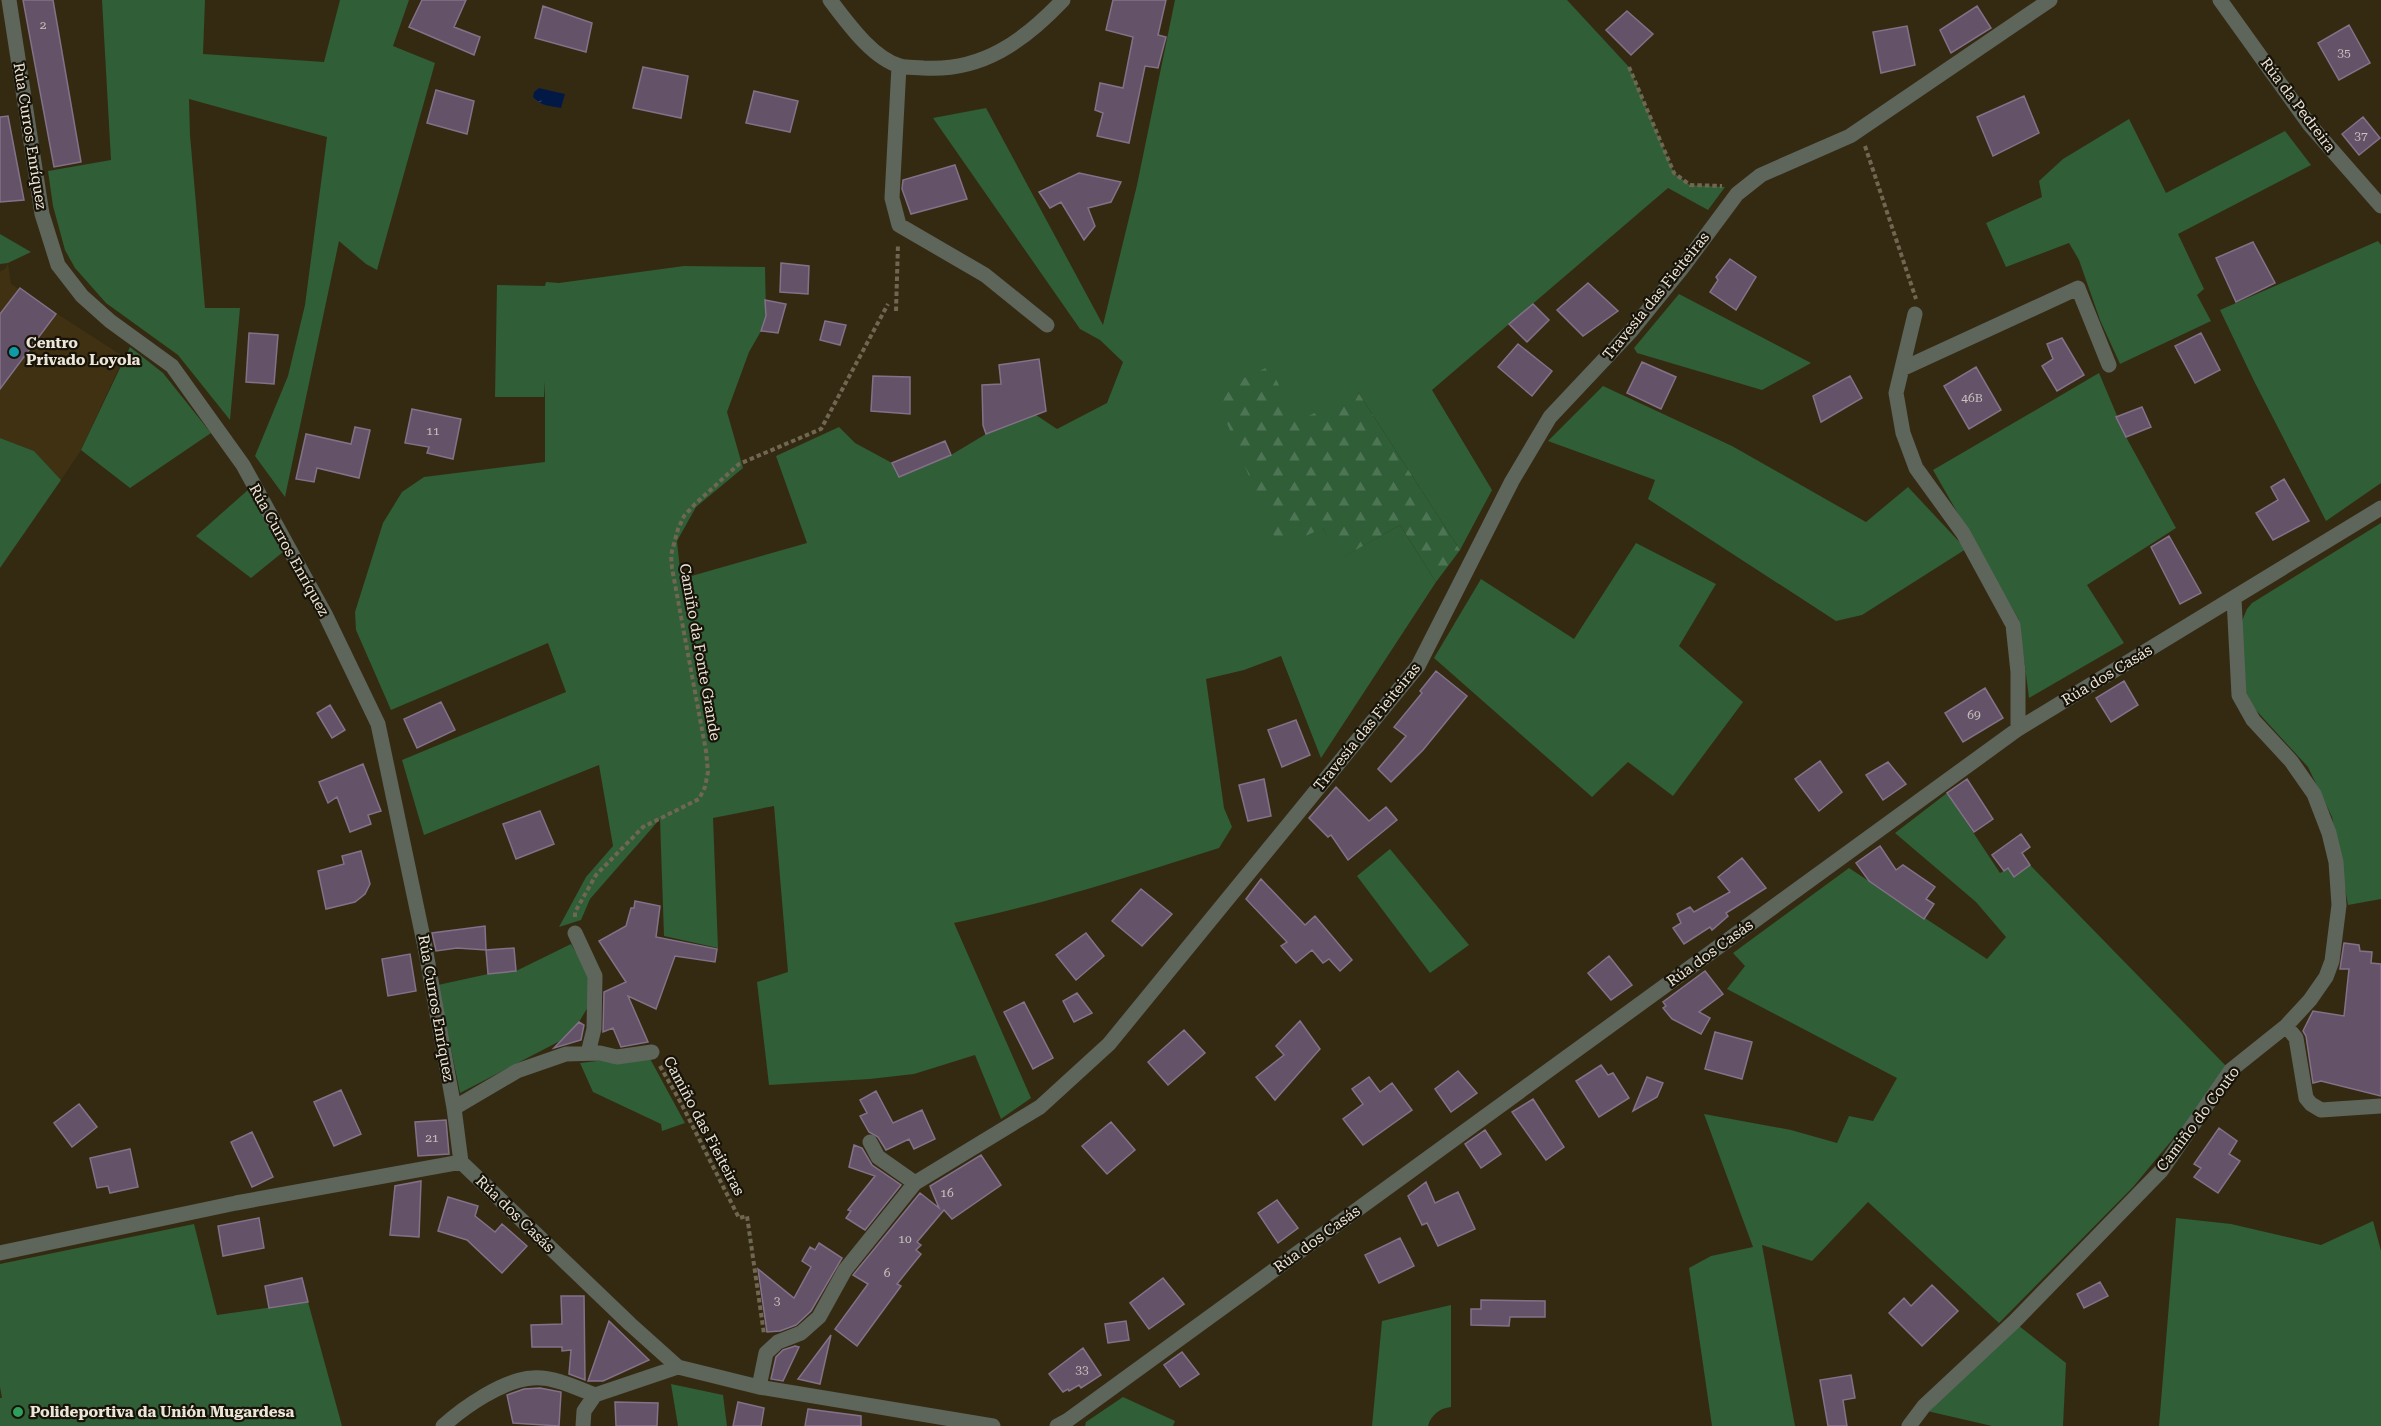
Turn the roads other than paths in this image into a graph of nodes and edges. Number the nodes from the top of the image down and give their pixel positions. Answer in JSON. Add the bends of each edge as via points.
{"nodes":[{"id":1,"x":9,"y":0,"type":"edge"},
{"id":2,"x":830,"y":0,"type":"edge"},
{"id":3,"x":1063,"y":0,"type":"edge"},
{"id":4,"x":2050,"y":0,"type":"edge"},
{"id":5,"x":2220,"y":0,"type":"edge"},
{"id":6,"x":899,"y":66,"type":"junction"},
{"id":7,"x":2381,"y":206,"type":"edge"},
{"id":8,"x":1915,"y":314,"type":"road end"},
{"id":9,"x":1047,"y":325,"type":"dead end"},
{"id":10,"x":2109,"y":365,"type":"dead end"},
{"id":11,"x":1902,"y":369,"type":"junction"},
{"id":12,"x":2381,"y":508,"type":"edge"},
{"id":13,"x":2234,"y":599,"type":"junction"},
{"id":14,"x":2018,"y":729,"type":"junction"},
{"id":15,"x":575,"y":933,"type":"road end"},
{"id":16,"x":2286,"y":1026,"type":"junction"},
{"id":17,"x":652,"y":1052,"type":"road end"},
{"id":18,"x":588,"y":1053,"type":"junction"},
{"id":19,"x":2381,"y":1107,"type":"edge"},
{"id":20,"x":454,"y":1108,"type":"junction"},
{"id":21,"x":870,"y":1142,"type":"dead end"},
{"id":22,"x":461,"y":1162,"type":"junction"},
{"id":23,"x":915,"y":1183,"type":"junction"},
{"id":24,"x":0,"y":1252,"type":"edge"},
{"id":25,"x":678,"y":1367,"type":"junction"},
{"id":26,"x":759,"y":1388,"type":"junction"},
{"id":27,"x":595,"y":1395,"type":"junction"},
{"id":28,"x":443,"y":1426,"type":"edge"},
{"id":29,"x":584,"y":1426,"type":"edge"},
{"id":30,"x":993,"y":1426,"type":"edge"},
{"id":31,"x":1057,"y":1426,"type":"edge"},
{"id":32,"x":1909,"y":1426,"type":"edge"}],
"edges":[{"from":1,"to":20,"type":"street","name":"Rúa Curros Enríquez","via":[[42,214],[58,265],[82,296],[110,321],[172,366],[243,465],[325,614],[378,724]]},
{"from":2,"to":6,"type":"street","via":[[854,32]]},
{"from":3,"to":6,"type":"street","via":[[1039,26],[1007,49],[971,64],[938,69]]},
{"from":4,"to":23,"type":"street","name":"Travesía das Fieiteiras","via":[[1850,136],[1761,175],[1737,194],[1631,332],[1550,417],[1512,481],[1418,666],[1109,1044],[1040,1107]]},
{"from":5,"to":7,"type":"street","name":"Rúa da Pedreira","via":[[2309,124]]},
{"from":6,"to":9,"type":"street","via":[[892,198],[899,225],[985,275]]},
{"from":8,"to":11,"type":"street"},
{"from":10,"to":11,"type":"street","via":[[2078,288]]},
{"from":11,"to":14,"type":"street","via":[[1896,393],[1903,433],[1916,468],[1963,533],[2013,625]]},
{"from":12,"to":13,"type":"street","name":"Rúa dos Casás"},
{"from":13,"to":14,"type":"street","name":"Rúa dos Casás"},
{"from":13,"to":16,"type":"street","name":"Camiño do Couto","via":[[2239,694],[2253,720],[2291,761],[2314,794],[2336,862],[2339,905],[2332,961],[2326,977]]},
{"from":14,"to":31,"type":"street","name":"Rúa dos Casás"},
{"from":15,"to":18,"type":"street","via":[[595,976],[594,1029]]},
{"from":16,"to":19,"type":"street","via":[[2296,1038],[2306,1098],[2311,1104],[2321,1110]]},
{"from":16,"to":32,"type":"street","name":"Camiño do Couto","via":[[2231,1070],[2161,1171],[2015,1321],[1924,1406]]},
{"from":17,"to":18,"type":"street","via":[[617,1057]]},
{"from":18,"to":20,"type":"street","via":[[566,1054],[517,1071]]},
{"from":20,"to":22,"type":"street","name":"Rúa Curros Enríquez"},
{"from":21,"to":23,"type":"street","via":[[878,1157]]},
{"from":22,"to":24,"type":"street"},
{"from":22,"to":25,"type":"street","name":"Rúa dos Casás"},
{"from":23,"to":26,"type":"street","name":"Travesía das Fieiteiras","via":[[845,1270],[819,1317],[801,1333],[778,1342],[766,1353]]},
{"from":25,"to":26,"type":"street","name":"Rúa dos Casás"},
{"from":25,"to":27,"type":"street"},
{"from":26,"to":30,"type":"street","name":"Rúa dos Casás"},
{"from":27,"to":28,"type":"street","via":[[533,1378],[518,1381],[481,1398]]},
{"from":27,"to":29,"type":"street","via":[[584,1411]]}]}
